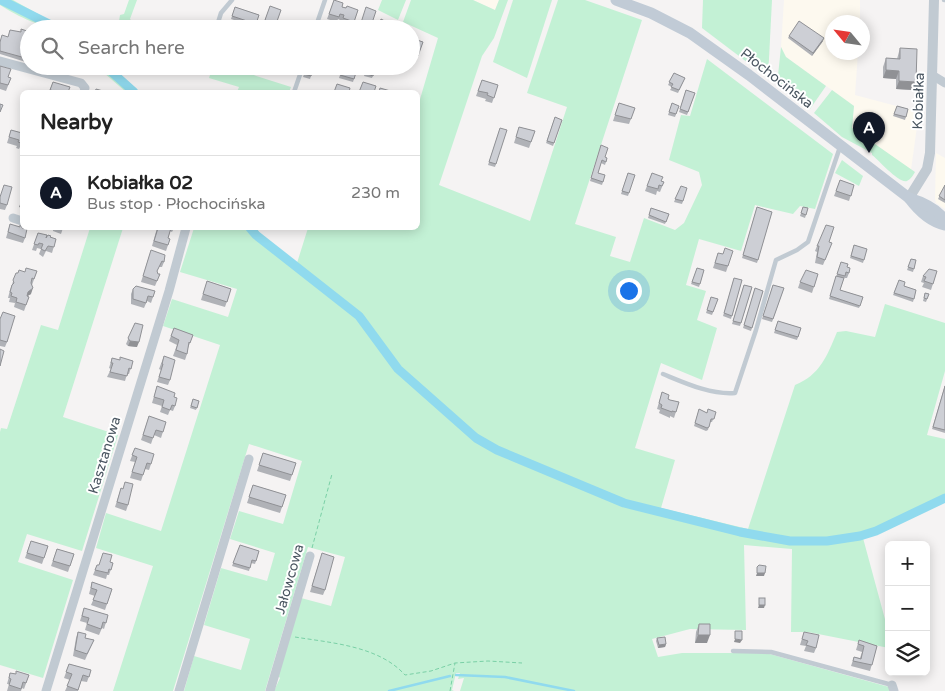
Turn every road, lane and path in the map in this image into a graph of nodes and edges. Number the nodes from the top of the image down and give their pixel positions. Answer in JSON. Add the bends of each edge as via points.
{"nodes":[{"id":1,"x":232,"y":0,"type":"edge"},
{"id":2,"x":325,"y":0,"type":"edge"},
{"id":3,"x":616,"y":0,"type":"edge"},
{"id":4,"x":934,"y":0,"type":"edge"},
{"id":5,"x":219,"y":20,"type":"edge"},
{"id":6,"x":318,"y":20,"type":"edge"},
{"id":7,"x":0,"y":61,"type":"edge"},
{"id":8,"x":20,"y":66,"type":"edge"},
{"id":9,"x":52,"y":75,"type":"edge"},
{"id":10,"x":300,"y":75,"type":"edge"},
{"id":11,"x":932,"y":75,"type":"junction"},
{"id":12,"x":945,"y":84,"type":"edge"},
{"id":13,"x":84,"y":90,"type":"edge"},
{"id":14,"x":295,"y":90,"type":"edge"},
{"id":15,"x":840,"y":146,"type":"junction"},
{"id":16,"x":909,"y":198,"type":"junction"},
{"id":17,"x":13,"y":218,"type":"dead end"},
{"id":18,"x":20,"y":220,"type":"edge"},
{"id":19,"x":945,"y":220,"type":"edge"},
{"id":20,"x":945,"y":225,"type":"edge"},
{"id":21,"x":185,"y":230,"type":"edge"},
{"id":22,"x":663,"y":374,"type":"dead end"},
{"id":23,"x":249,"y":459,"type":"dead end"},
{"id":24,"x":332,"y":474,"type":"dead end"},
{"id":25,"x":310,"y":556,"type":"joint"},
{"id":26,"x":287,"y":636,"type":"junction"},
{"id":27,"x":733,"y":651,"type":"dead end"},
{"id":28,"x":455,"y":663,"type":"junction"},
{"id":29,"x":522,"y":663,"type":"dead end"},
{"id":30,"x":893,"y":688,"type":"edge"},
{"id":31,"x":46,"y":691,"type":"edge"},
{"id":32,"x":179,"y":691,"type":"edge"},
{"id":33,"x":270,"y":691,"type":"edge"},
{"id":34,"x":450,"y":691,"type":"edge"}],
"edges":[{"from":1,"to":5,"type":"lane"},
{"from":2,"to":6,"type":"lane"},
{"from":3,"to":15,"type":"main road","name":"Płochocińska","via":[[690,33]]},
{"from":4,"to":11,"type":"street","name":"Kobiałka"},
{"from":7,"to":8,"type":"street"},
{"from":9,"to":13,"type":"street","via":[[81,83]]},
{"from":10,"to":14,"type":"lane"},
{"from":11,"to":12,"type":"street"},
{"from":11,"to":16,"type":"street","name":"Kobiałka","via":[[929,162]]},
{"from":15,"to":16,"type":"main road","name":"Płochocińska"},
{"from":15,"to":22,"type":"lane","via":[[808,242],[776,260],[735,393],[726,394]]},
{"from":16,"to":19,"type":"main road","name":"Płochocińska","via":[[922,202]]},
{"from":16,"to":20,"type":"main road","name":"Płochocińska","via":[[920,211]]},
{"from":17,"to":18,"type":"street"},
{"from":21,"to":31,"type":"street","name":"Kasztanowa"},
{"from":23,"to":32,"type":"street"},
{"from":24,"to":25,"type":"path","name":"Jałowcowa"},
{"from":25,"to":26,"type":"street","name":"Jałowcowa"},
{"from":26,"to":28,"type":"path","via":[[379,656],[397,666],[405,675],[432,672]]},
{"from":26,"to":33,"type":"street","name":"Jałowcowa"},
{"from":27,"to":30,"type":"lane","via":[[771,652]]},
{"from":28,"to":29,"type":"path"},
{"from":28,"to":34,"type":"path"}]}
